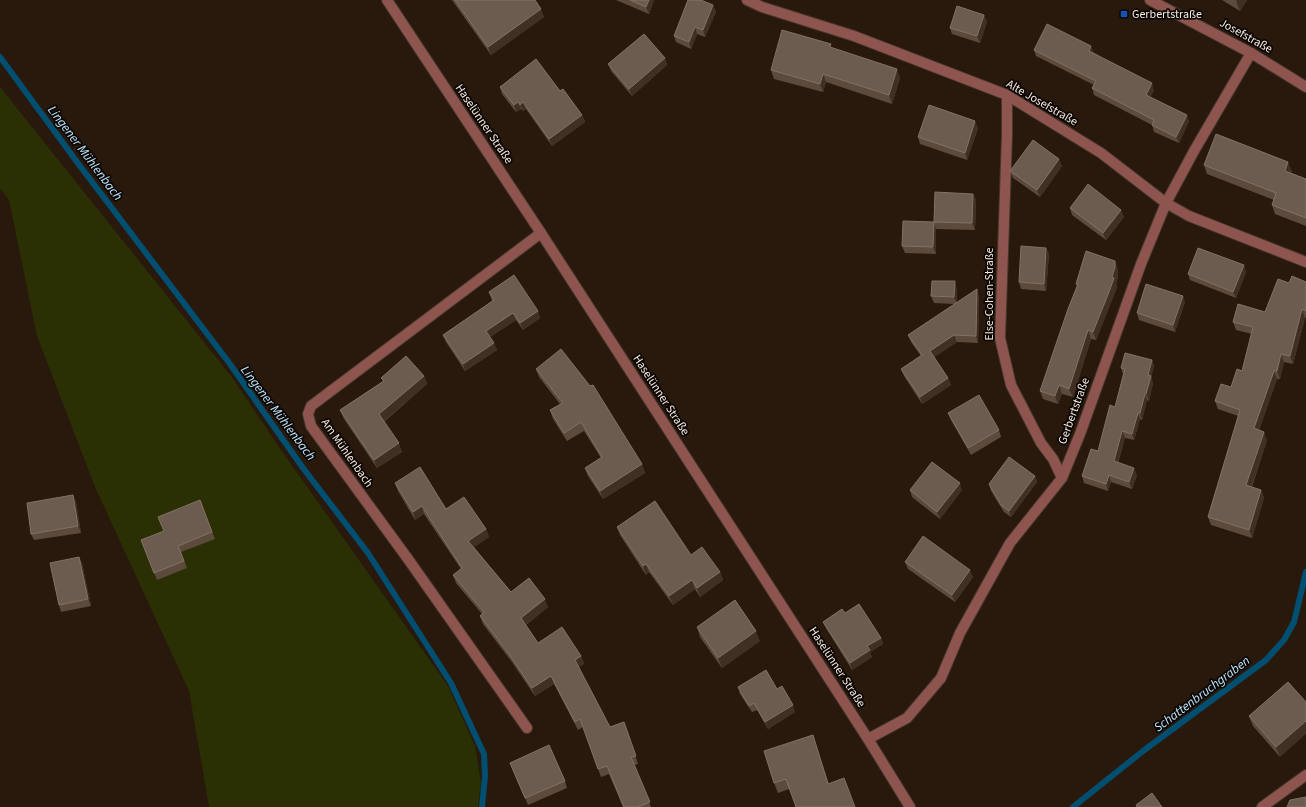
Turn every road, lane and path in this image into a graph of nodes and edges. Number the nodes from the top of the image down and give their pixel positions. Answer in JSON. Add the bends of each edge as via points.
{"nodes":[{"id":1,"x":387,"y":0,"type":"edge"},
{"id":2,"x":747,"y":0,"type":"edge"},
{"id":3,"x":1150,"y":0,"type":"edge"},
{"id":4,"x":1251,"y":53,"type":"junction"},
{"id":5,"x":1306,"y":87,"type":"edge"},
{"id":6,"x":1007,"y":95,"type":"junction"},
{"id":7,"x":1166,"y":203,"type":"junction"},
{"id":8,"x":541,"y":233,"type":"junction"},
{"id":9,"x":1306,"y":262,"type":"edge"},
{"id":10,"x":1062,"y":478,"type":"junction"},
{"id":11,"x":527,"y":728,"type":"dead end"},
{"id":12,"x":868,"y":738,"type":"junction"},
{"id":13,"x":1306,"y":775,"type":"edge"},
{"id":14,"x":910,"y":807,"type":"edge"},
{"id":15,"x":1262,"y":807,"type":"edge"}],
"edges":[{"from":1,"to":8,"type":"street","name":"Haselünner Straße"},
{"from":2,"to":6,"type":"street","name":"Alte Josefstraße","via":[[854,36]]},
{"from":3,"to":4,"type":"street","name":"Josefstraße"},
{"from":4,"to":5,"type":"street","name":"Josefstraße"},
{"from":4,"to":7,"type":"street","name":"Gerbertstraße"},
{"from":6,"to":7,"type":"street","name":"Alte Josefstraße","via":[[1101,153]]},
{"from":6,"to":10,"type":"street","name":"Else-Cohen-Straße","via":[[1000,338],[1011,385]]},
{"from":7,"to":9,"type":"street","name":"Alte Josefstraße","via":[[1189,216]]},
{"from":7,"to":10,"type":"street","name":"Gerbertstraße"},
{"from":8,"to":11,"type":"street","name":"Am Mühlenbach","via":[[311,406],[308,414],[311,426]]},
{"from":8,"to":12,"type":"street","name":"Haselünner Straße"},
{"from":10,"to":12,"type":"street","name":"Gerbertstraße","via":[[1010,543],[960,633],[941,678],[907,718]]},
{"from":12,"to":14,"type":"street","name":"Haselünner Straße"},
{"from":13,"to":15,"type":"street"}]}
